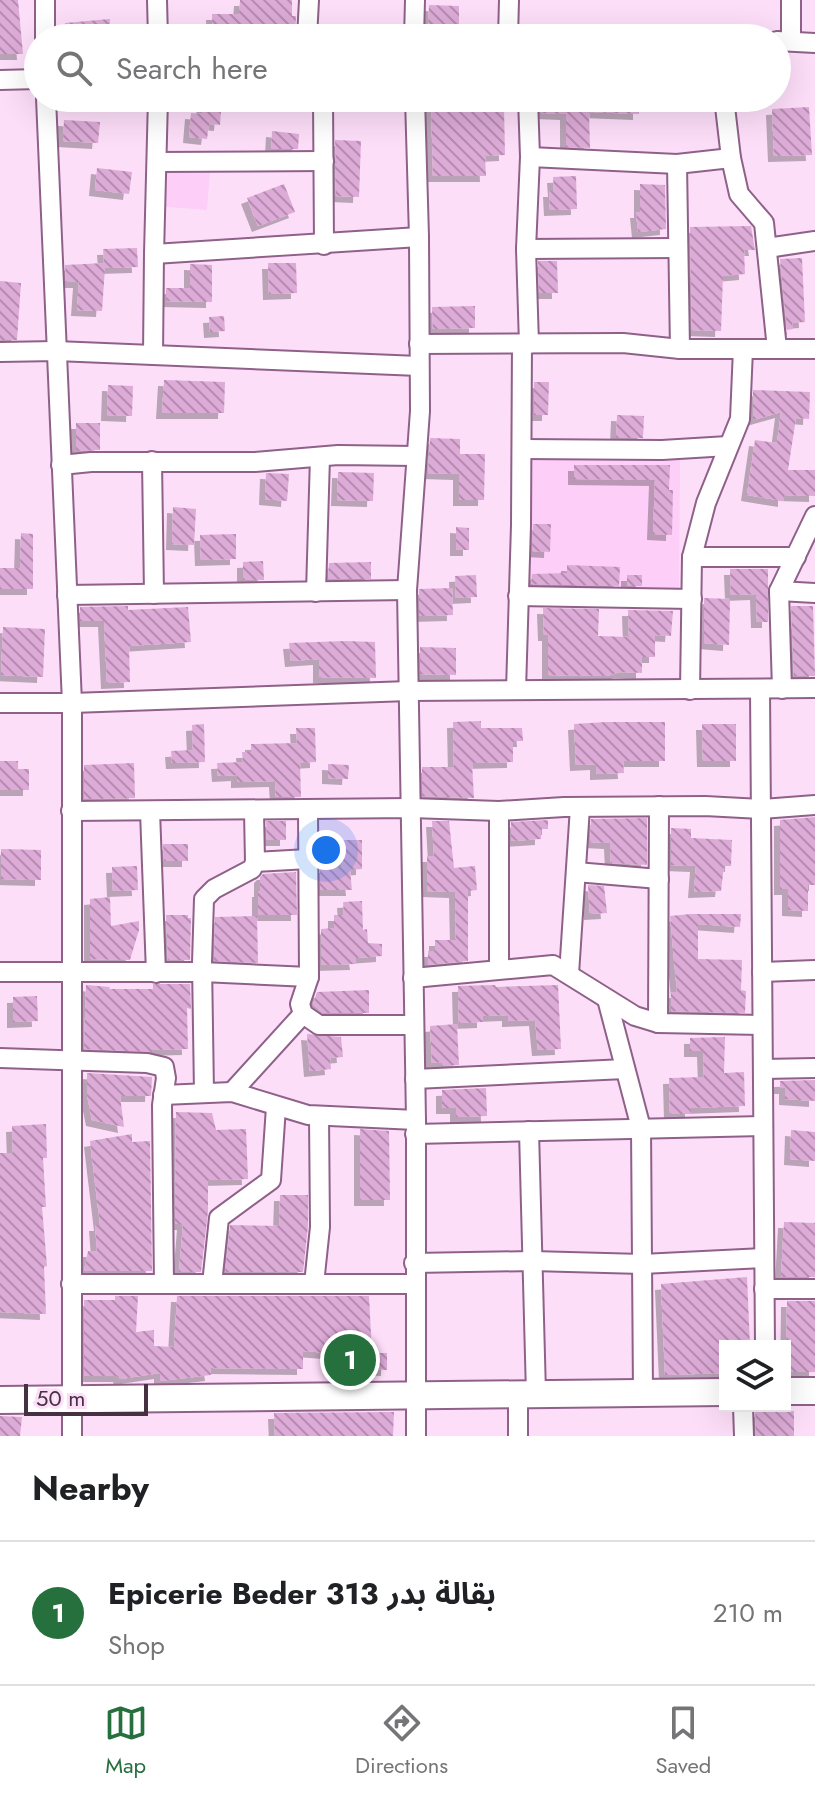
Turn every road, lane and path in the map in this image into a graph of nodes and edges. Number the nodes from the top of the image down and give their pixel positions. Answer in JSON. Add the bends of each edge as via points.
{"nodes":[{"id":1,"x":45,"y":0,"type":"edge"},
{"id":2,"x":157,"y":0,"type":"edge"},
{"id":3,"x":309,"y":0,"type":"edge"},
{"id":4,"x":415,"y":0,"type":"edge"},
{"id":5,"x":509,"y":0,"type":"edge"},
{"id":6,"x":791,"y":0,"type":"edge"},
{"id":7,"x":45,"y":24,"type":"edge"},
{"id":8,"x":158,"y":24,"type":"edge"},
{"id":9,"x":308,"y":24,"type":"edge"},
{"id":10,"x":414,"y":24,"type":"edge"},
{"id":11,"x":508,"y":24,"type":"edge"},
{"id":12,"x":787,"y":24,"type":"edge"},
{"id":13,"x":791,"y":41,"type":"edge"},
{"id":14,"x":815,"y":43,"type":"edge"},
{"id":15,"x":24,"y":79,"type":"edge"},
{"id":16,"x":0,"y":80,"type":"edge"},
{"id":17,"x":47,"y":112,"type":"edge"},
{"id":18,"x":158,"y":112,"type":"edge"},
{"id":19,"x":323,"y":112,"type":"edge"},
{"id":20,"x":415,"y":112,"type":"edge"},
{"id":21,"x":528,"y":112,"type":"edge"},
{"id":22,"x":726,"y":112,"type":"edge"},
{"id":23,"x":530,"y":157,"type":"junction"},
{"id":24,"x":731,"y":158,"type":"junction"},
{"id":25,"x":324,"y":161,"type":"junction"},
{"id":26,"x":157,"y":162,"type":"junction"},
{"id":27,"x":677,"y":164,"type":"junction"},
{"id":28,"x":419,"y":237,"type":"junction"},
{"id":29,"x":815,"y":241,"type":"edge"},
{"id":30,"x":324,"y":245,"type":"junction"},
{"id":31,"x":677,"y":248,"type":"junction"},
{"id":32,"x":767,"y":248,"type":"junction"},
{"id":33,"x":526,"y":249,"type":"junction"},
{"id":34,"x":154,"y":254,"type":"junction"},
{"id":35,"x":419,"y":344,"type":"junction"},
{"id":36,"x":526,"y":344,"type":"junction"},
{"id":37,"x":680,"y":349,"type":"junction"},
{"id":38,"x":743,"y":349,"type":"junction"},
{"id":39,"x":777,"y":349,"type":"junction"},
{"id":40,"x":815,"y":349,"type":"edge"},
{"id":41,"x":56,"y":351,"type":"junction"},
{"id":42,"x":0,"y":352,"type":"edge"},
{"id":43,"x":153,"y":355,"type":"junction"},
{"id":44,"x":419,"y":366,"type":"junction"},
{"id":45,"x":728,"y":446,"type":"junction"},
{"id":46,"x":522,"y":449,"type":"junction"},
{"id":47,"x":416,"y":456,"type":"junction"},
{"id":48,"x":320,"y":457,"type":"junction"},
{"id":49,"x":152,"y":461,"type":"junction"},
{"id":50,"x":61,"y":465,"type":"junction"},
{"id":51,"x":814,"y":522,"type":"edge"},
{"id":52,"x":692,"y":557,"type":"junction"},
{"id":53,"x":796,"y":557,"type":"junction"},
{"id":54,"x":407,"y":590,"type":"junction"},
{"id":55,"x":779,"y":591,"type":"junction"},
{"id":56,"x":316,"y":592,"type":"junction"},
{"id":57,"x":815,"y":593,"type":"edge"},
{"id":58,"x":154,"y":594,"type":"junction"},
{"id":59,"x":67,"y":595,"type":"junction"},
{"id":60,"x":518,"y":596,"type":"junction"},
{"id":61,"x":692,"y":599,"type":"junction"},
{"id":62,"x":815,"y":688,"type":"edge"},
{"id":63,"x":760,"y":689,"type":"junction"},
{"id":64,"x":782,"y":689,"type":"junction"},
{"id":65,"x":516,"y":690,"type":"junction"},
{"id":66,"x":690,"y":690,"type":"junction"},
{"id":67,"x":409,"y":691,"type":"junction"},
{"id":68,"x":0,"y":703,"type":"edge"},
{"id":69,"x":72,"y":703,"type":"junction"},
{"id":70,"x":815,"y":805,"type":"edge"},
{"id":71,"x":659,"y":806,"type":"junction"},
{"id":72,"x":580,"y":807,"type":"junction"},
{"id":73,"x":411,"y":808,"type":"junction"},
{"id":74,"x":308,"y":809,"type":"junction"},
{"id":75,"x":761,"y":809,"type":"junction"},
{"id":76,"x":71,"y":811,"type":"junction"},
{"id":77,"x":150,"y":811,"type":"junction"},
{"id":78,"x":254,"y":811,"type":"junction"},
{"id":79,"x":499,"y":811,"type":"junction"},
{"id":80,"x":308,"y":859,"type":"junction"},
{"id":81,"x":255,"y":862,"type":"junction"},
{"id":82,"x":576,"y":872,"type":"junction"},
{"id":83,"x":659,"y":879,"type":"junction"},
{"id":84,"x":499,"y":968,"type":"junction"},
{"id":85,"x":815,"y":970,"type":"edge"},
{"id":86,"x":0,"y":972,"type":"edge"},
{"id":87,"x":202,"y":972,"type":"junction"},
{"id":88,"x":762,"y":972,"type":"junction"},
{"id":89,"x":71,"y":973,"type":"junction"},
{"id":90,"x":156,"y":973,"type":"junction"},
{"id":91,"x":569,"y":974,"type":"junction"},
{"id":92,"x":309,"y":977,"type":"junction"},
{"id":93,"x":413,"y":978,"type":"junction"},
{"id":94,"x":607,"y":999,"type":"junction"},
{"id":95,"x":303,"y":1014,"type":"junction"},
{"id":96,"x":658,"y":1023,"type":"junction"},
{"id":97,"x":413,"y":1025,"type":"junction"},
{"id":98,"x":762,"y":1025,"type":"junction"},
{"id":99,"x":0,"y":1058,"type":"edge"},
{"id":100,"x":71,"y":1061,"type":"junction"},
{"id":101,"x":815,"y":1068,"type":"edge"},
{"id":102,"x":625,"y":1069,"type":"junction"},
{"id":103,"x":763,"y":1069,"type":"junction"},
{"id":104,"x":415,"y":1079,"type":"junction"},
{"id":105,"x":232,"y":1092,"type":"junction"},
{"id":106,"x":204,"y":1093,"type":"junction"},
{"id":107,"x":163,"y":1095,"type":"junction"},
{"id":108,"x":276,"y":1107,"type":"junction"},
{"id":109,"x":319,"y":1116,"type":"junction"},
{"id":110,"x":763,"y":1126,"type":"junction"},
{"id":111,"x":416,"y":1127,"type":"junction"},
{"id":112,"x":641,"y":1128,"type":"junction"},
{"id":113,"x":529,"y":1131,"type":"junction"},
{"id":114,"x":764,"y":1258,"type":"junction"},
{"id":115,"x":532,"y":1261,"type":"junction"},
{"id":116,"x":414,"y":1263,"type":"junction"},
{"id":117,"x":642,"y":1264,"type":"junction"},
{"id":118,"x":71,"y":1284,"type":"junction"},
{"id":119,"x":164,"y":1284,"type":"junction"},
{"id":120,"x":212,"y":1284,"type":"junction"},
{"id":121,"x":314,"y":1284,"type":"junction"},
{"id":122,"x":414,"y":1284,"type":"junction"},
{"id":123,"x":764,"y":1289,"type":"junction"},
{"id":124,"x":815,"y":1289,"type":"edge"},
{"id":125,"x":765,"y":1340,"type":"edge"},
{"id":126,"x":791,"y":1391,"type":"edge"},
{"id":127,"x":815,"y":1391,"type":"edge"},
{"id":128,"x":719,"y":1392,"type":"edge"},
{"id":129,"x":643,"y":1393,"type":"junction"},
{"id":130,"x":527,"y":1394,"type":"junction"},
{"id":131,"x":414,"y":1395,"type":"junction"},
{"id":132,"x":72,"y":1399,"type":"junction"},
{"id":133,"x":0,"y":1400,"type":"edge"},
{"id":134,"x":743,"y":1412,"type":"edge"},
{"id":135,"x":72,"y":1436,"type":"edge"},
{"id":136,"x":416,"y":1436,"type":"edge"},
{"id":137,"x":518,"y":1436,"type":"edge"},
{"id":138,"x":744,"y":1436,"type":"edge"}],
"edges":[{"from":1,"to":7,"type":"street"},
{"from":2,"to":8,"type":"street"},
{"from":3,"to":9,"type":"street"},
{"from":4,"to":10,"type":"street"},
{"from":5,"to":11,"type":"street"},
{"from":6,"to":12,"type":"street"},
{"from":13,"to":14,"type":"street"},
{"from":15,"to":16,"type":"street"},
{"from":17,"to":41,"type":"street"},
{"from":18,"to":26,"type":"street"},
{"from":19,"to":25,"type":"street"},
{"from":20,"to":28,"type":"street"},
{"from":21,"to":23,"type":"street"},
{"from":22,"to":24,"type":"street"},
{"from":23,"to":27,"type":"street"},
{"from":23,"to":33,"type":"street"},
{"from":24,"to":27,"type":"street"},
{"from":24,"to":32,"type":"street","via":[[739,194],[764,223]]},
{"from":25,"to":26,"type":"street"},
{"from":25,"to":30,"type":"street"},
{"from":26,"to":34,"type":"street"},
{"from":27,"to":31,"type":"street"},
{"from":28,"to":30,"type":"street"},
{"from":28,"to":35,"type":"street"},
{"from":29,"to":32,"type":"street"},
{"from":30,"to":34,"type":"street"},
{"from":31,"to":33,"type":"street"},
{"from":31,"to":37,"type":"street"},
{"from":32,"to":39,"type":"street"},
{"from":33,"to":36,"type":"street"},
{"from":34,"to":43,"type":"street"},
{"from":35,"to":36,"type":"street"},
{"from":35,"to":44,"type":"street"},
{"from":36,"to":37,"type":"street","via":[[623,343]]},
{"from":36,"to":46,"type":"street"},
{"from":37,"to":38,"type":"street"},
{"from":38,"to":39,"type":"street"},
{"from":38,"to":45,"type":"street","via":[[740,419]]},
{"from":39,"to":40,"type":"street"},
{"from":41,"to":42,"type":"street"},
{"from":41,"to":43,"type":"street"},
{"from":41,"to":50,"type":"street"},
{"from":43,"to":44,"type":"street"},
{"from":44,"to":47,"type":"street"},
{"from":45,"to":46,"type":"street"},
{"from":45,"to":52,"type":"street"},
{"from":46,"to":60,"type":"street"},
{"from":47,"to":48,"type":"street"},
{"from":47,"to":54,"type":"street"},
{"from":48,"to":49,"type":"street"},
{"from":48,"to":56,"type":"street"},
{"from":49,"to":50,"type":"street"},
{"from":49,"to":58,"type":"street"},
{"from":50,"to":59,"type":"street"},
{"from":51,"to":53,"type":"street"},
{"from":52,"to":53,"type":"street"},
{"from":52,"to":61,"type":"street"},
{"from":53,"to":55,"type":"street"},
{"from":54,"to":56,"type":"street"},
{"from":54,"to":67,"type":"street"},
{"from":55,"to":57,"type":"street"},
{"from":55,"to":64,"type":"street"},
{"from":56,"to":58,"type":"street"},
{"from":58,"to":59,"type":"street"},
{"from":59,"to":69,"type":"street"},
{"from":60,"to":61,"type":"street"},
{"from":60,"to":65,"type":"street"},
{"from":61,"to":66,"type":"street"},
{"from":62,"to":64,"type":"street"},
{"from":63,"to":64,"type":"street"},
{"from":63,"to":66,"type":"street"},
{"from":63,"to":75,"type":"street"},
{"from":65,"to":66,"type":"street"},
{"from":65,"to":67,"type":"street"},
{"from":67,"to":69,"type":"street"},
{"from":67,"to":73,"type":"street"},
{"from":68,"to":69,"type":"street"},
{"from":69,"to":76,"type":"street"},
{"from":70,"to":75,"type":"street"},
{"from":71,"to":72,"type":"street"},
{"from":71,"to":75,"type":"street"},
{"from":71,"to":83,"type":"street"},
{"from":72,"to":79,"type":"street"},
{"from":72,"to":82,"type":"street"},
{"from":73,"to":74,"type":"street"},
{"from":73,"to":79,"type":"street"},
{"from":73,"to":93,"type":"street"},
{"from":74,"to":78,"type":"street"},
{"from":74,"to":80,"type":"street"},
{"from":75,"to":88,"type":"street"},
{"from":76,"to":77,"type":"street"},
{"from":76,"to":89,"type":"street"},
{"from":77,"to":78,"type":"street"},
{"from":77,"to":90,"type":"street"},
{"from":78,"to":81,"type":"street"},
{"from":79,"to":84,"type":"street"},
{"from":80,"to":81,"type":"street"},
{"from":80,"to":92,"type":"street"},
{"from":81,"to":87,"type":"street","via":[[204,899]]},
{"from":82,"to":83,"type":"street"},
{"from":82,"to":91,"type":"street"},
{"from":83,"to":96,"type":"street"},
{"from":84,"to":91,"type":"street","via":[[553,965]]},
{"from":84,"to":93,"type":"street"},
{"from":85,"to":88,"type":"street"},
{"from":86,"to":89,"type":"street"},
{"from":87,"to":90,"type":"street"},
{"from":87,"to":92,"type":"street"},
{"from":87,"to":106,"type":"street"},
{"from":88,"to":98,"type":"street"},
{"from":89,"to":90,"type":"street"},
{"from":89,"to":100,"type":"street"},
{"from":91,"to":94,"type":"street"},
{"from":92,"to":95,"type":"street","via":[[300,1004]]},
{"from":93,"to":97,"type":"street"},
{"from":94,"to":96,"type":"street"},
{"from":94,"to":102,"type":"street"},
{"from":95,"to":97,"type":"street","via":[[319,1025]]},
{"from":95,"to":105,"type":"street"},
{"from":96,"to":98,"type":"street"},
{"from":97,"to":104,"type":"street"},
{"from":98,"to":103,"type":"street"},
{"from":99,"to":100,"type":"street"},
{"from":100,"to":107,"type":"street","via":[[161,1065],[166,1078]]},
{"from":100,"to":118,"type":"street"},
{"from":101,"to":103,"type":"street"},
{"from":102,"to":104,"type":"street"},
{"from":102,"to":112,"type":"street"},
{"from":103,"to":110,"type":"street"},
{"from":104,"to":111,"type":"street"},
{"from":105,"to":106,"type":"street"},
{"from":105,"to":108,"type":"street"},
{"from":106,"to":107,"type":"street"},
{"from":107,"to":119,"type":"street"},
{"from":108,"to":109,"type":"street"},
{"from":108,"to":120,"type":"street","via":[[271,1180],[219,1218]]},
{"from":109,"to":111,"type":"street"},
{"from":109,"to":121,"type":"street","via":[[320,1227]]},
{"from":110,"to":112,"type":"street"},
{"from":110,"to":114,"type":"street"},
{"from":111,"to":113,"type":"street"},
{"from":111,"to":116,"type":"street"},
{"from":112,"to":113,"type":"street"},
{"from":112,"to":117,"type":"street"},
{"from":113,"to":115,"type":"street"},
{"from":114,"to":117,"type":"street"},
{"from":114,"to":123,"type":"street"},
{"from":115,"to":116,"type":"street"},
{"from":115,"to":117,"type":"street"},
{"from":115,"to":130,"type":"street"},
{"from":116,"to":122,"type":"street"},
{"from":117,"to":129,"type":"street"},
{"from":118,"to":119,"type":"street"},
{"from":118,"to":132,"type":"street"},
{"from":119,"to":120,"type":"street"},
{"from":120,"to":121,"type":"street"},
{"from":121,"to":122,"type":"street"},
{"from":122,"to":131,"type":"street"},
{"from":123,"to":124,"type":"street"},
{"from":123,"to":125,"type":"street"},
{"from":126,"to":127,"type":"street"},
{"from":128,"to":129,"type":"street"},
{"from":129,"to":130,"type":"street"},
{"from":130,"to":131,"type":"street"},
{"from":130,"to":137,"type":"street"},
{"from":131,"to":132,"type":"street"},
{"from":131,"to":136,"type":"street"},
{"from":132,"to":133,"type":"street"},
{"from":132,"to":135,"type":"street"},
{"from":134,"to":138,"type":"street"}]}
